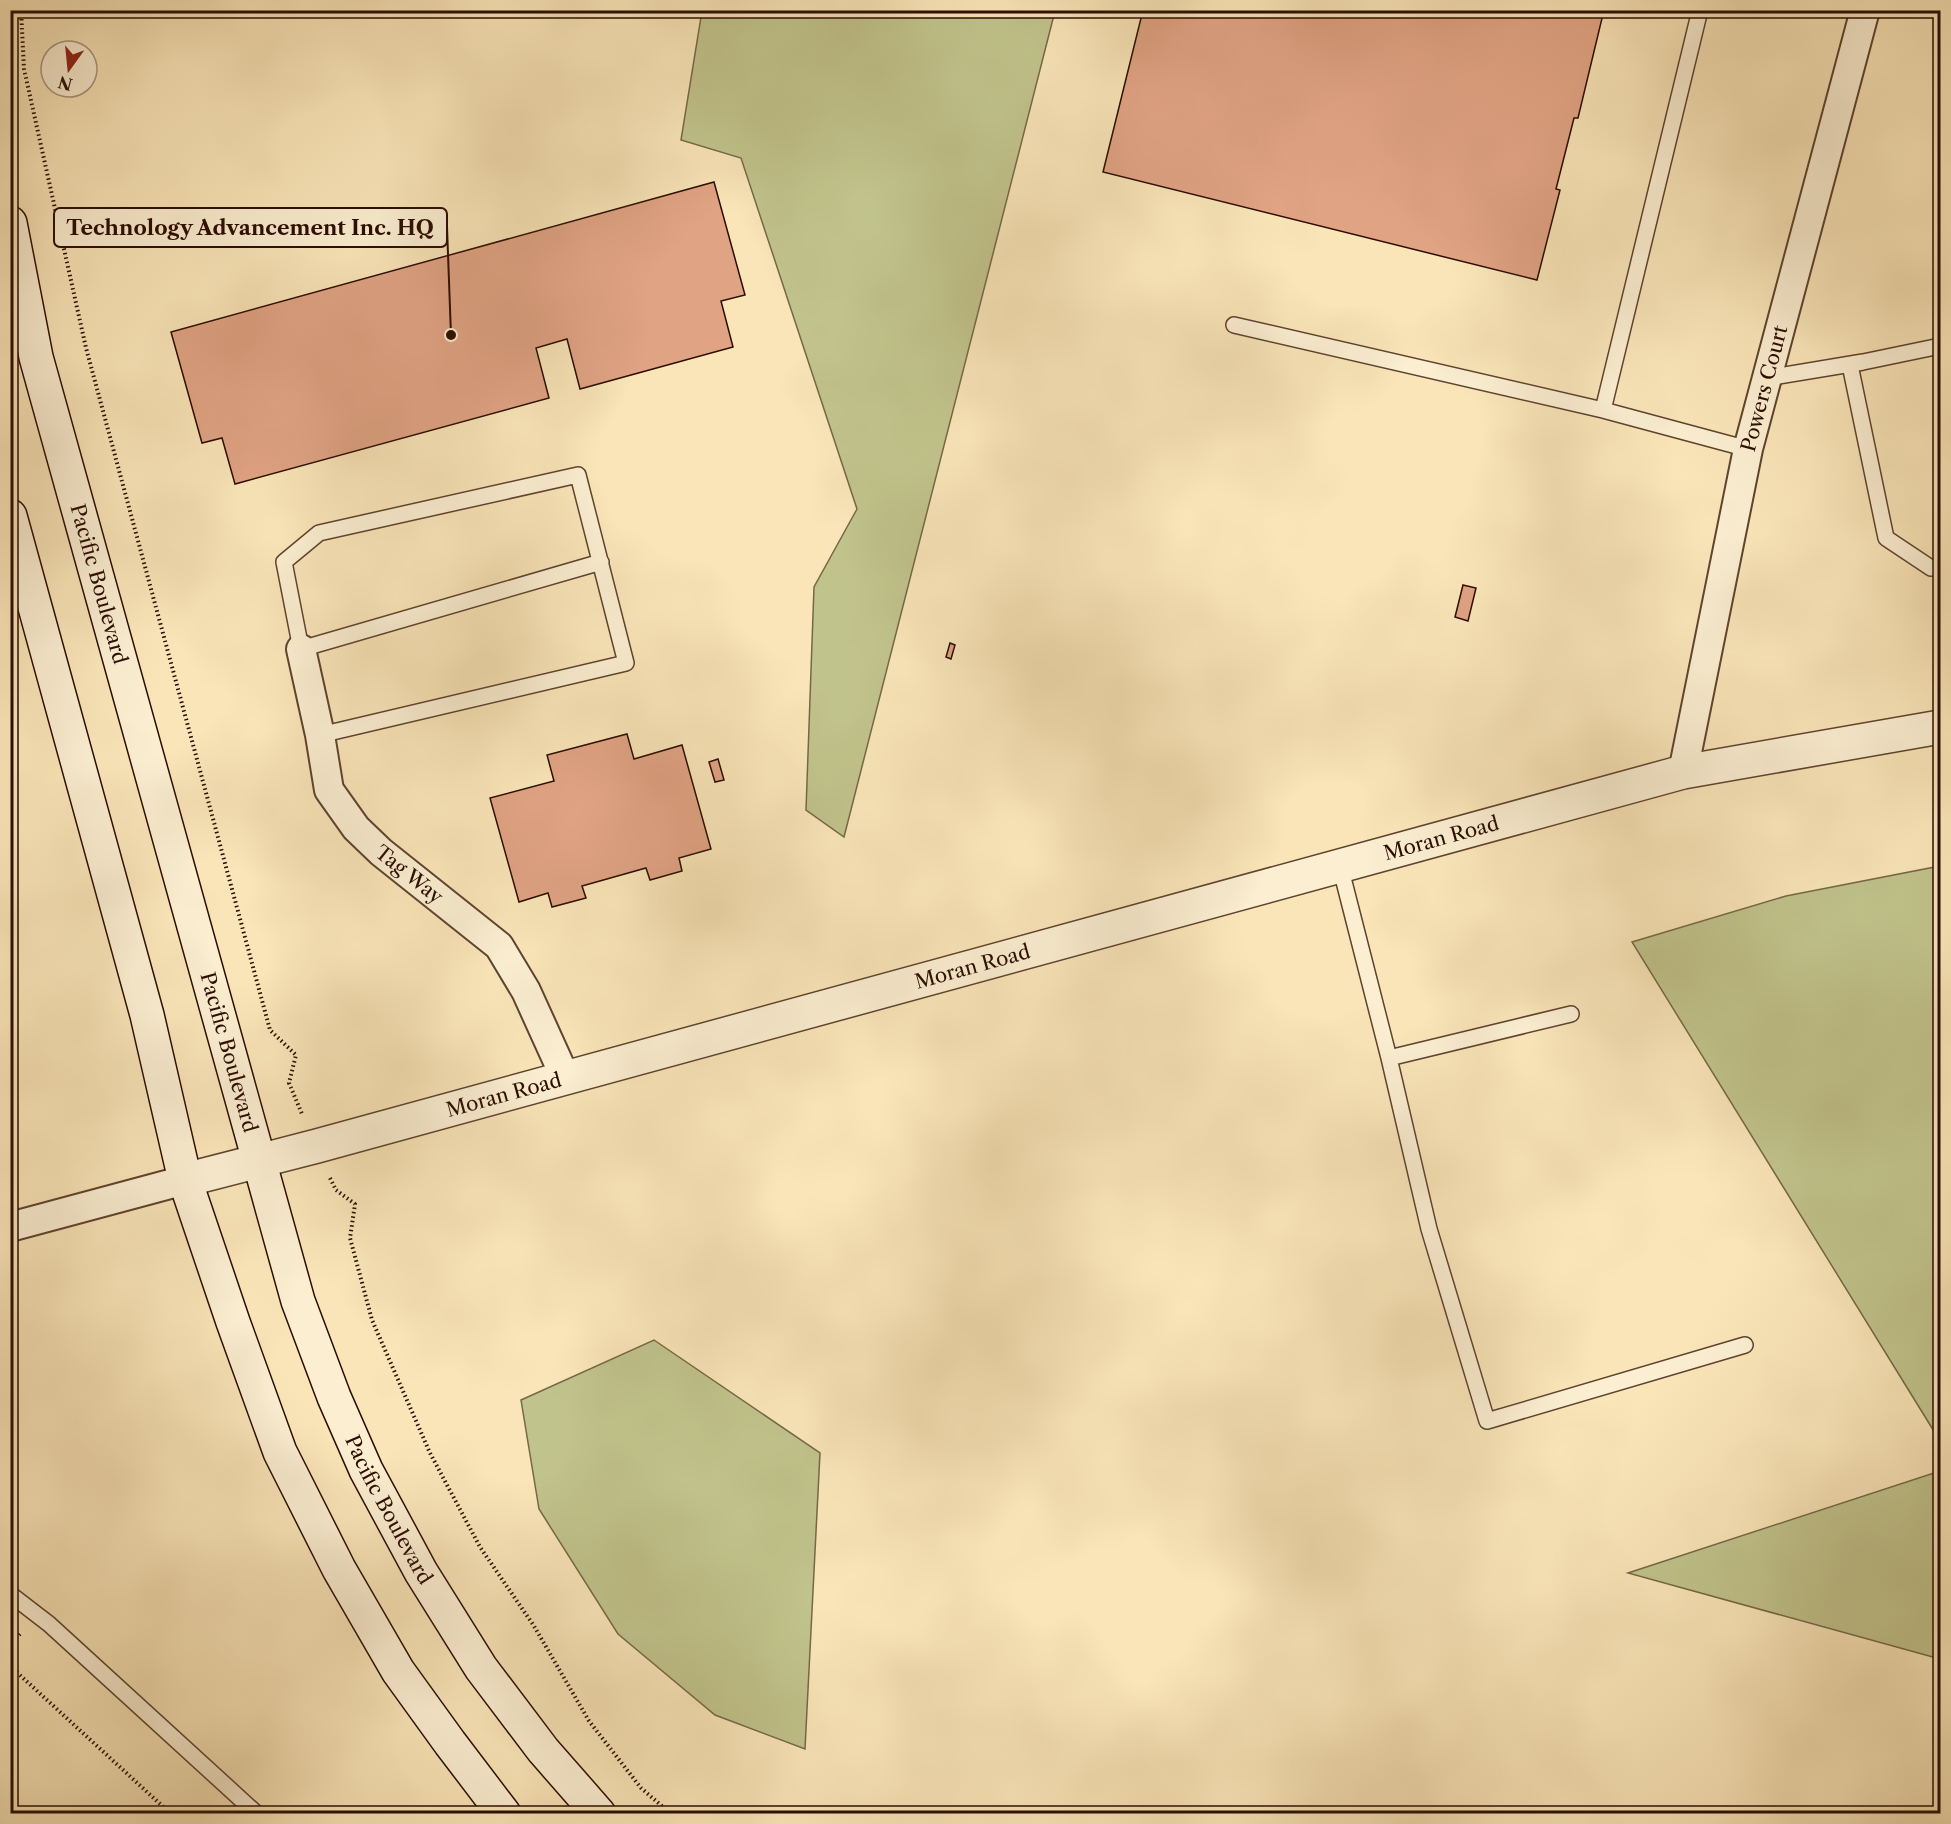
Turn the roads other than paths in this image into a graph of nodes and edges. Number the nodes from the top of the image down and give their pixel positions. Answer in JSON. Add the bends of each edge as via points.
{"nodes":[{"id":1,"x":1700,"y":10,"type":"edge"},
{"id":2,"x":1865,"y":10,"type":"edge"},
{"id":3,"x":10,"y":223,"type":"edge"},
{"id":4,"x":1234,"y":325,"type":"dead end"},
{"id":5,"x":1941,"y":346,"type":"edge"},
{"id":6,"x":1850,"y":364,"type":"junction"},
{"id":7,"x":1767,"y":378,"type":"junction"},
{"id":8,"x":1603,"y":410,"type":"junction"},
{"id":9,"x":1748,"y":450,"type":"junction"},
{"id":10,"x":10,"y":516,"type":"edge"},
{"id":11,"x":601,"y":562,"type":"junction"},
{"id":12,"x":1941,"y":567,"type":"edge"},
{"id":13,"x":301,"y":649,"type":"junction"},
{"id":14,"x":1941,"y":727,"type":"edge"},
{"id":15,"x":320,"y":735,"type":"junction"},
{"id":16,"x":1683,"y":772,"type":"junction"},
{"id":17,"x":1340,"y":866,"type":"junction"},
{"id":18,"x":1571,"y":1014,"type":"dead end"},
{"id":19,"x":1389,"y":1058,"type":"junction"},
{"id":20,"x":565,"y":1077,"type":"junction"},
{"id":21,"x":259,"y":1161,"type":"junction"},
{"id":22,"x":185,"y":1180,"type":"junction"},
{"id":23,"x":10,"y":1227,"type":"edge"},
{"id":24,"x":1746,"y":1345,"type":"dead end"},
{"id":25,"x":10,"y":1594,"type":"edge"},
{"id":26,"x":256,"y":1814,"type":"edge"},
{"id":27,"x":504,"y":1814,"type":"edge"},
{"id":28,"x":599,"y":1814,"type":"edge"}],
"edges":[{"from":1,"to":8,"type":"lane"},
{"from":2,"to":7,"type":"street","name":"Powers Court"},
{"from":3,"to":21,"type":"main road","name":"Pacific Boulevard","via":[[36,357]]},
{"from":4,"to":8,"type":"lane"},
{"from":5,"to":6,"type":"lane"},
{"from":6,"to":7,"type":"lane"},
{"from":6,"to":12,"type":"lane","via":[[1886,538],[1931,568]]},
{"from":7,"to":9,"type":"street","name":"Powers Court"},
{"from":8,"to":9,"type":"lane"},
{"from":9,"to":16,"type":"street","name":"Powers Court"},
{"from":10,"to":22,"type":"main road","via":[[144,1004]]},
{"from":11,"to":13,"type":"lane"},
{"from":11,"to":13,"type":"lane","via":[[578,475],[319,533],[284,562]]},
{"from":11,"to":15,"type":"lane","via":[[626,663]]},
{"from":13,"to":15,"type":"street","name":"Tag Way"},
{"from":14,"to":16,"type":"main road","name":"Moran Road"},
{"from":15,"to":20,"type":"street","name":"Tag Way","via":[[329,790],[356,828],[499,946],[526,991]]},
{"from":16,"to":17,"type":"main road","name":"Moran Road"},
{"from":17,"to":19,"type":"lane"},
{"from":17,"to":20,"type":"main road","name":"Moran Road"},
{"from":18,"to":19,"type":"lane"},
{"from":19,"to":24,"type":"lane","via":[[1429,1229],[1486,1421]]},
{"from":20,"to":21,"type":"main road","name":"Moran Road"},
{"from":21,"to":22,"type":"main road","name":"Moran Road"},
{"from":21,"to":28,"type":"main road","name":"Pacific Boulevard","via":[[298,1301],[366,1470],[421,1572],[481,1668],[543,1750]]},
{"from":22,"to":23,"type":"street","name":"Moran Road"},
{"from":22,"to":27,"type":"main road","via":[[280,1452],[339,1569],[398,1671]]},
{"from":25,"to":26,"type":"lane","via":[[49,1624]]}]}
